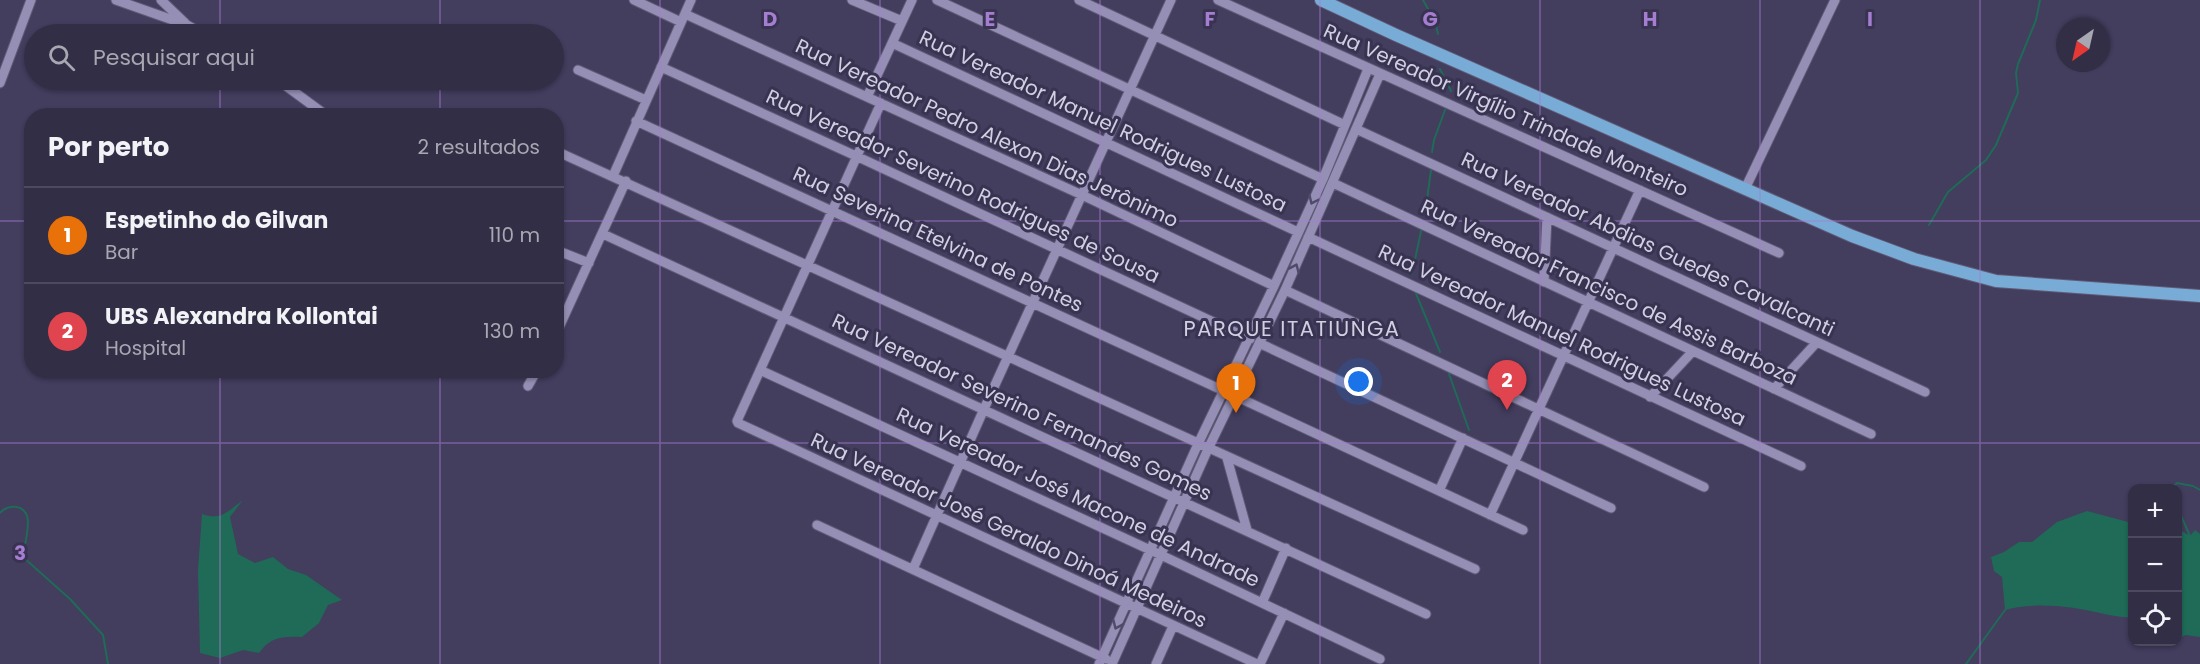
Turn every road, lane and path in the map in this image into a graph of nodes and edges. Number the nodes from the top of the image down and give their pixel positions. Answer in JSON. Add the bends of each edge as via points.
{"nodes":[{"id":1,"x":31,"y":0,"type":"edge"},
{"id":2,"x":116,"y":0,"type":"edge"},
{"id":3,"x":161,"y":0,"type":"edge"},
{"id":4,"x":634,"y":0,"type":"edge"},
{"id":5,"x":691,"y":0,"type":"edge"},
{"id":6,"x":852,"y":0,"type":"edge"},
{"id":7,"x":912,"y":0,"type":"edge"},
{"id":8,"x":937,"y":0,"type":"edge"},
{"id":9,"x":1079,"y":0,"type":"edge"},
{"id":10,"x":1171,"y":0,"type":"edge"},
{"id":11,"x":1218,"y":0,"type":"edge"},
{"id":12,"x":1321,"y":0,"type":"edge"},
{"id":13,"x":1835,"y":0,"type":"edge"},
{"id":14,"x":683,"y":18,"type":"junction"},
{"id":15,"x":902,"y":21,"type":"junction"},
{"id":16,"x":184,"y":24,"type":"edge"},
{"id":17,"x":186,"y":24,"type":"edge"},
{"id":18,"x":1155,"y":35,"type":"junction"},
{"id":19,"x":892,"y":43,"type":"junction"},
{"id":20,"x":661,"y":68,"type":"junction"},
{"id":21,"x":1368,"y":69,"type":"junction"},
{"id":22,"x":578,"y":70,"type":"dead end"},
{"id":23,"x":1380,"y":74,"type":"junction"},
{"id":24,"x":0,"y":83,"type":"edge"},
{"id":25,"x":1130,"y":88,"type":"junction"},
{"id":26,"x":292,"y":90,"type":"edge"},
{"id":27,"x":867,"y":97,"type":"junction"},
{"id":28,"x":646,"y":100,"type":"junction"},
{"id":29,"x":881,"y":103,"type":"junction"},
{"id":30,"x":316,"y":108,"type":"edge"},
{"id":31,"x":636,"y":121,"type":"junction"},
{"id":32,"x":1345,"y":125,"type":"junction"},
{"id":33,"x":1356,"y":129,"type":"junction"},
{"id":34,"x":1106,"y":142,"type":"junction"},
{"id":35,"x":564,"y":155,"type":"edge"},
{"id":36,"x":856,"y":156,"type":"junction"},
{"id":37,"x":613,"y":176,"type":"junction"},
{"id":38,"x":1323,"y":179,"type":"junction"},
{"id":39,"x":626,"y":181,"type":"junction"},
{"id":40,"x":1333,"y":183,"type":"junction"},
{"id":41,"x":1745,"y":189,"type":"junction"},
{"id":42,"x":1640,"y":190,"type":"junction"},
{"id":43,"x":1082,"y":195,"type":"junction"},
{"id":44,"x":832,"y":210,"type":"junction"},
{"id":45,"x":1547,"y":217,"type":"junction"},
{"id":46,"x":1298,"y":232,"type":"junction"},
{"id":47,"x":603,"y":234,"type":"junction"},
{"id":48,"x":1308,"y":237,"type":"junction"},
{"id":49,"x":1613,"y":247,"type":"junction"},
{"id":50,"x":1057,"y":249,"type":"junction"},
{"id":51,"x":564,"y":253,"type":"edge"},
{"id":52,"x":1779,"y":253,"type":"dead end"},
{"id":53,"x":589,"y":263,"type":"junction"},
{"id":54,"x":808,"y":264,"type":"junction"},
{"id":55,"x":1544,"y":282,"type":"junction"},
{"id":56,"x":1274,"y":286,"type":"junction"},
{"id":57,"x":1285,"y":290,"type":"junction"},
{"id":58,"x":2200,"y":296,"type":"edge"},
{"id":59,"x":1033,"y":302,"type":"junction"},
{"id":60,"x":1587,"y":302,"type":"junction"},
{"id":61,"x":784,"y":316,"type":"junction"},
{"id":62,"x":564,"y":317,"type":"edge"},
{"id":63,"x":1255,"y":341,"type":"junction"},
{"id":64,"x":1818,"y":342,"type":"junction"},
{"id":65,"x":1693,"y":351,"type":"junction"},
{"id":66,"x":1008,"y":355,"type":"junction"},
{"id":67,"x":1563,"y":357,"type":"junction"},
{"id":68,"x":760,"y":370,"type":"junction"},
{"id":69,"x":532,"y":378,"type":"edge"},
{"id":70,"x":528,"y":386,"type":"dead end"},
{"id":71,"x":1774,"y":389,"type":"junction"},
{"id":72,"x":1926,"y":392,"type":"dead end"},
{"id":73,"x":1228,"y":393,"type":"junction"},
{"id":74,"x":1650,"y":396,"type":"junction"},
{"id":75,"x":984,"y":409,"type":"junction"},
{"id":76,"x":1539,"y":409,"type":"junction"},
{"id":77,"x":1871,"y":434,"type":"dead end"},
{"id":78,"x":1463,"y":438,"type":"junction"},
{"id":79,"x":1198,"y":444,"type":"junction"},
{"id":80,"x":1208,"y":448,"type":"junction"},
{"id":81,"x":1227,"y":458,"type":"junction"},
{"id":82,"x":961,"y":462,"type":"junction"},
{"id":83,"x":1514,"y":462,"type":"junction"},
{"id":84,"x":1801,"y":466,"type":"dead end"},
{"id":85,"x":1704,"y":487,"type":"dead end"},
{"id":86,"x":1439,"y":491,"type":"junction"},
{"id":87,"x":1174,"y":497,"type":"junction"},
{"id":88,"x":1184,"y":502,"type":"junction"},
{"id":89,"x":1611,"y":508,"type":"dead end"},
{"id":90,"x":936,"y":515,"type":"junction"},
{"id":91,"x":1490,"y":515,"type":"junction"},
{"id":92,"x":817,"y":525,"type":"dead end"},
{"id":93,"x":1247,"y":530,"type":"junction"},
{"id":94,"x":1523,"y":530,"type":"dead end"},
{"id":95,"x":1286,"y":548,"type":"junction"},
{"id":96,"x":1151,"y":551,"type":"junction"},
{"id":97,"x":1161,"y":555,"type":"junction"},
{"id":98,"x":913,"y":569,"type":"junction"},
{"id":99,"x":1475,"y":569,"type":"dead end"},
{"id":100,"x":1262,"y":603,"type":"junction"},
{"id":101,"x":1125,"y":605,"type":"junction"},
{"id":102,"x":1137,"y":610,"type":"junction"},
{"id":103,"x":1284,"y":614,"type":"junction"},
{"id":104,"x":1426,"y":614,"type":"dead end"},
{"id":105,"x":1173,"y":626,"type":"junction"},
{"id":106,"x":1380,"y":659,"type":"dead end"},
{"id":107,"x":1101,"y":661,"type":"edge"},
{"id":108,"x":1114,"y":663,"type":"edge"},
{"id":109,"x":1156,"y":664,"type":"edge"},
{"id":110,"x":1258,"y":664,"type":"edge"}],
"edges":[{"from":1,"to":24,"type":"street"},
{"from":2,"to":16,"type":"street"},
{"from":3,"to":17,"type":"street"},
{"from":4,"to":14,"type":"street","name":"Rua Vereador Pedro Alexon Dias Jerônimo"},
{"from":5,"to":14,"type":"street"},
{"from":6,"to":15,"type":"street"},
{"from":7,"to":15,"type":"street"},
{"from":8,"to":25,"type":"street"},
{"from":9,"to":18,"type":"street"},
{"from":10,"to":18,"type":"street"},
{"from":11,"to":21,"type":"street","name":"Rua Vereador Virgílio Trindade Monteiro"},
{"from":12,"to":41,"type":"main road"},
{"from":13,"to":41,"type":"street"},
{"from":14,"to":20,"type":"street"},
{"from":14,"to":27,"type":"street","name":"Rua Vereador Pedro Alexon Dias Jerônimo"},
{"from":15,"to":19,"type":"street"},
{"from":18,"to":25,"type":"street"},
{"from":18,"to":32,"type":"street"},
{"from":19,"to":27,"type":"street"},
{"from":19,"to":34,"type":"street","name":"Rua Vereador Manuel Rodrigues Lustosa"},
{"from":20,"to":28,"type":"street"},
{"from":20,"to":36,"type":"street","name":"Rua Vereador Severino Rodrigues de Sousa"},
{"from":21,"to":23,"type":"street","name":"Rua Vereador Virgílio Trindade Monteiro"},
{"from":21,"to":32,"type":"street"},
{"from":22,"to":28,"type":"street"},
{"from":23,"to":33,"type":"street"},
{"from":23,"to":42,"type":"street","name":"Rua Vereador Virgílio Trindade Monteiro"},
{"from":25,"to":34,"type":"street"},
{"from":25,"to":38,"type":"street"},
{"from":26,"to":30,"type":"street"},
{"from":27,"to":29,"type":"street","name":"Rua Vereador Pedro Alexon Dias Jerônimo"},
{"from":28,"to":31,"type":"street"},
{"from":29,"to":36,"type":"street"},
{"from":29,"to":43,"type":"street","name":"Rua Vereador Pedro Alexon Dias Jerônimo"},
{"from":31,"to":37,"type":"street"},
{"from":31,"to":44,"type":"street","name":"Rua Severina Etelvina de Pontes"},
{"from":32,"to":38,"type":"street"},
{"from":33,"to":40,"type":"street"},
{"from":33,"to":45,"type":"street","name":"Rua Vereador Abdias Guedes Cavalcanti"},
{"from":34,"to":43,"type":"street"},
{"from":34,"to":46,"type":"street","name":"Rua Vereador Manuel Rodrigues Lustosa"},
{"from":35,"to":37,"type":"street"},
{"from":36,"to":44,"type":"street"},
{"from":36,"to":50,"type":"street","name":"Rua Vereador Severino Rodrigues de Sousa"},
{"from":37,"to":39,"type":"street"},
{"from":38,"to":46,"type":"street","one_way":true},
{"from":39,"to":47,"type":"street"},
{"from":39,"to":54,"type":"street"},
{"from":40,"to":48,"type":"street"},
{"from":40,"to":55,"type":"street","name":"Rua Vereador Francisco de Assis Barboza"},
{"from":41,"to":58,"type":"main road","via":[[1914,260],[1996,281]]},
{"from":42,"to":49,"type":"street"},
{"from":42,"to":52,"type":"street","name":"Rua Vereador Virgílio Trindade Monteiro"},
{"from":43,"to":50,"type":"street"},
{"from":43,"to":56,"type":"street","name":"Rua Vereador Pedro Alexon Dias Jerônimo"},
{"from":44,"to":54,"type":"street"},
{"from":44,"to":59,"type":"street","name":"Rua Severina Etelvina de Pontes"},
{"from":45,"to":49,"type":"street","name":"Rua Vereador Abdias Guedes Cavalcanti"},
{"from":45,"to":55,"type":"street"},
{"from":46,"to":56,"type":"street"},
{"from":47,"to":53,"type":"street"},
{"from":47,"to":61,"type":"street","name":"Rua Vereador Severino Fernandes Gomes"},
{"from":57,"to":48,"type":"street","one_way":true},
{"from":48,"to":67,"type":"street","name":"Rua Vereador Manuel Rodrigues Lustosa"},
{"from":49,"to":60,"type":"street"},
{"from":49,"to":64,"type":"street","name":"Rua Vereador Abdias Guedes Cavalcanti"},
{"from":50,"to":59,"type":"street"},
{"from":50,"to":63,"type":"street","name":"Rua Vereador Severino Rodrigues de Sousa"},
{"from":51,"to":53,"type":"street"},
{"from":53,"to":62,"type":"street"},
{"from":54,"to":61,"type":"street"},
{"from":54,"to":66,"type":"street"},
{"from":55,"to":60,"type":"street","name":"Rua Vereador Francisco de Assis Barboza"},
{"from":56,"to":63,"type":"street"},
{"from":57,"to":63,"type":"street"},
{"from":57,"to":76,"type":"street"},
{"from":59,"to":66,"type":"street"},
{"from":59,"to":73,"type":"street","name":"Rua Severina Etelvina de Pontes"},
{"from":60,"to":65,"type":"street","name":"Rua Vereador Francisco de Assis Barboza"},
{"from":60,"to":67,"type":"street"},
{"from":61,"to":68,"type":"street"},
{"from":61,"to":75,"type":"street","name":"Rua Vereador Severino Fernandes Gomes"},
{"from":63,"to":73,"type":"street"},
{"from":63,"to":78,"type":"street","name":"Rua Vereador Severino Rodrigues de Sousa"},
{"from":64,"to":71,"type":"street"},
{"from":64,"to":72,"type":"street","name":"Rua Vereador Abdias Guedes Cavalcanti"},
{"from":65,"to":71,"type":"street","name":"Rua Vereador Francisco de Assis Barboza"},
{"from":65,"to":74,"type":"street"},
{"from":66,"to":75,"type":"street"},
{"from":66,"to":79,"type":"street"},
{"from":67,"to":74,"type":"street","name":"Rua Vereador Manuel Rodrigues Lustosa"},
{"from":67,"to":76,"type":"street"},
{"from":68,"to":82,"type":"street","name":"Rua Vereador José Macone de Andrade"},
{"from":68,"to":90,"type":"street","name":"Rua Vereador José Geraldo Dinoá Medeiros","via":[[737,421],[745,428]]},
{"from":69,"to":70,"type":"street"},
{"from":71,"to":77,"type":"street","name":"Rua Vereador Francisco de Assis Barboza"},
{"from":73,"to":79,"type":"street"},
{"from":73,"to":80,"type":"street"},
{"from":73,"to":86,"type":"street","name":"Rua Severina Etelvina de Pontes"},
{"from":74,"to":84,"type":"street","name":"Rua Vereador Manuel Rodrigues Lustosa"},
{"from":75,"to":82,"type":"street"},
{"from":75,"to":87,"type":"street","name":"Rua Vereador Severino Fernandes Gomes"},
{"from":76,"to":83,"type":"street"},
{"from":76,"to":85,"type":"street"},
{"from":78,"to":83,"type":"street","name":"Rua Vereador Severino Rodrigues de Sousa"},
{"from":78,"to":86,"type":"street"},
{"from":79,"to":80,"type":"street"},
{"from":79,"to":87,"type":"street"},
{"from":80,"to":81,"type":"street"},
{"from":80,"to":88,"type":"street"},
{"from":81,"to":93,"type":"street"},
{"from":81,"to":99,"type":"street"},
{"from":82,"to":90,"type":"street"},
{"from":82,"to":96,"type":"street","name":"Rua Vereador José Macone de Andrade"},
{"from":83,"to":89,"type":"street","name":"Rua Vereador Severino Rodrigues de Sousa"},
{"from":83,"to":91,"type":"street"},
{"from":86,"to":91,"type":"street","name":"Rua Severina Etelvina de Pontes"},
{"from":87,"to":88,"type":"street","name":"Rua Vereador Severino Fernandes Gomes"},
{"from":87,"to":96,"type":"street"},
{"from":88,"to":93,"type":"street","name":"Rua Vereador Severino Fernandes Gomes"},
{"from":88,"to":97,"type":"street"},
{"from":90,"to":98,"type":"street"},
{"from":90,"to":101,"type":"street","name":"Rua Vereador José Geraldo Dinoá Medeiros"},
{"from":91,"to":94,"type":"street","name":"Rua Severina Etelvina de Pontes"},
{"from":92,"to":98,"type":"street"},
{"from":93,"to":95,"type":"street","name":"Rua Vereador Severino Fernandes Gomes"},
{"from":95,"to":100,"type":"street"},
{"from":95,"to":104,"type":"street","name":"Rua Vereador Severino Fernandes Gomes"},
{"from":96,"to":97,"type":"street","name":"Rua Vereador José Macone de Andrade"},
{"from":96,"to":101,"type":"street"},
{"from":97,"to":100,"type":"street","name":"Rua Vereador José Macone de Andrade"},
{"from":97,"to":102,"type":"street"},
{"from":98,"to":107,"type":"street"},
{"from":100,"to":103,"type":"street","name":"Rua Vereador José Macone de Andrade"},
{"from":101,"to":102,"type":"street","name":"Rua Vereador José Geraldo Dinoá Medeiros"},
{"from":101,"to":107,"type":"street","one_way":true},
{"from":102,"to":105,"type":"street","name":"Rua Vereador José Geraldo Dinoá Medeiros"},
{"from":102,"to":108,"type":"street"},
{"from":103,"to":106,"type":"street","name":"Rua Vereador José Macone de Andrade"},
{"from":103,"to":110,"type":"street"},
{"from":105,"to":109,"type":"street"},
{"from":105,"to":110,"type":"street","name":"Rua Vereador José Geraldo Dinoá Medeiros"},
{"from":107,"to":108,"type":"street"}]}
